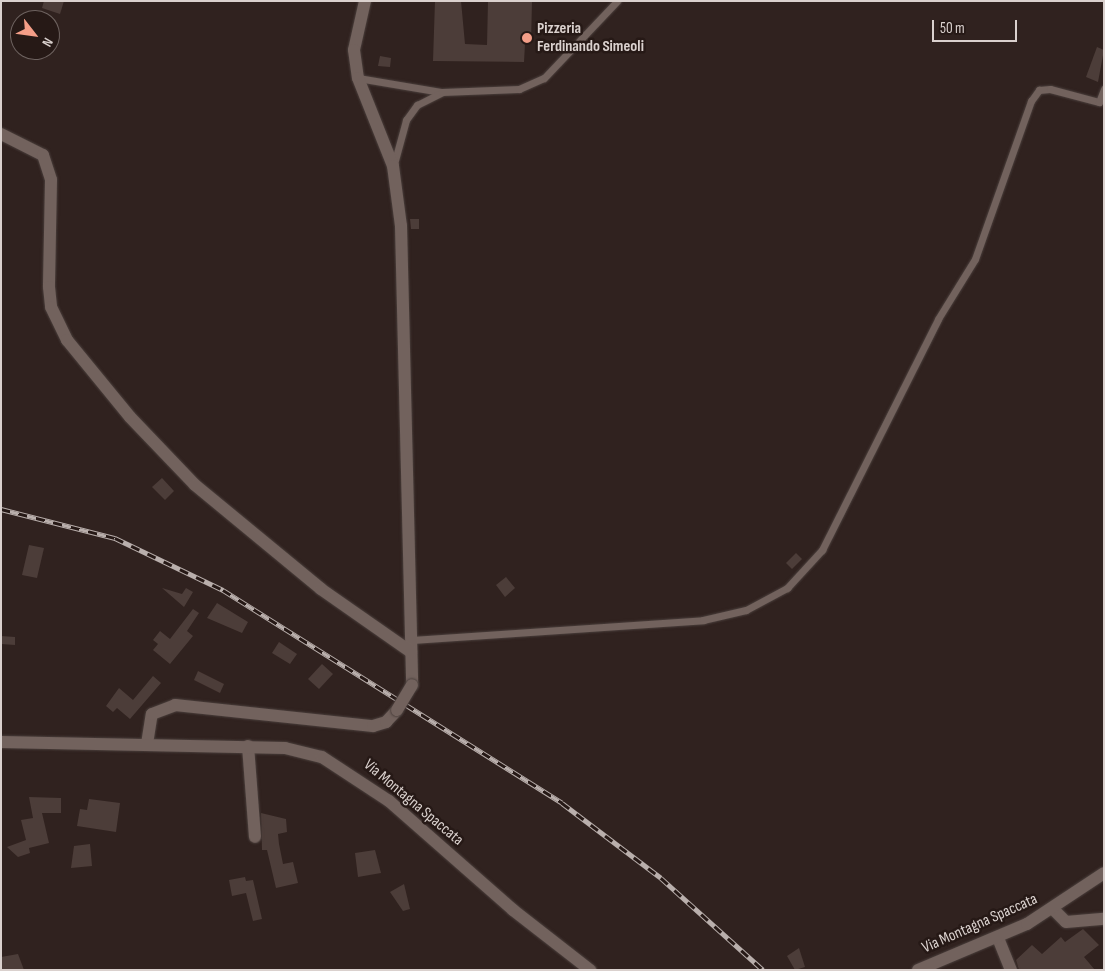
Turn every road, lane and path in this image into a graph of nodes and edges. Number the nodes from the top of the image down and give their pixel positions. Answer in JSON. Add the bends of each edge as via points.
{"nodes":[{"id":1,"x":365,"y":1,"type":"edge"},
{"id":2,"x":617,"y":1,"type":"edge"},
{"id":3,"x":358,"y":78,"type":"junction"},
{"id":4,"x":1104,"y":89,"type":"edge"},
{"id":5,"x":442,"y":92,"type":"junction"},
{"id":6,"x":1,"y":134,"type":"edge"},
{"id":7,"x":393,"y":166,"type":"junction"},
{"id":8,"x":411,"y":646,"type":"junction"},
{"id":9,"x":1,"y":742,"type":"edge"},
{"id":10,"x":147,"y":744,"type":"junction"},
{"id":11,"x":248,"y":746,"type":"junction"},
{"id":12,"x":255,"y":837,"type":"dead end"},
{"id":13,"x":1104,"y":873,"type":"edge"},
{"id":14,"x":1053,"y":909,"type":"junction"},
{"id":15,"x":1104,"y":919,"type":"edge"},
{"id":16,"x":998,"y":938,"type":"junction"},
{"id":17,"x":590,"y":970,"type":"edge"},
{"id":18,"x":918,"y":970,"type":"edge"},
{"id":19,"x":1011,"y":970,"type":"edge"}],
"edges":[{"from":1,"to":3,"type":"street","via":[[354,50]]},
{"from":2,"to":5,"type":"lane","via":[[544,78],[519,88]]},
{"from":3,"to":5,"type":"lane"},
{"from":3,"to":7,"type":"street"},
{"from":4,"to":8,"type":"lane","via":[[1098,102],[1050,89],[1040,90],[1031,101],[975,259],[938,320],[822,550],[787,588],[746,610],[703,620]]},
{"from":5,"to":7,"type":"lane","via":[[417,105],[406,120]]},
{"from":6,"to":8,"type":"street","via":[[43,155],[51,180],[51,307],[67,340],[130,417],[195,486],[321,589]]},
{"from":7,"to":8,"type":"street","via":[[401,226]]},
{"from":8,"to":10,"type":"street","bridge":true,"via":[[412,685],[386,722],[373,726],[175,705],[152,714]]},
{"from":9,"to":10,"type":"street","name":"Via Montagna Spaccata"},
{"from":10,"to":11,"type":"street","name":"Via Montagna Spaccata"},
{"from":11,"to":12,"type":"street"},
{"from":11,"to":17,"type":"street","name":"Via Montagna Spaccata","via":[[302,751],[361,779],[513,910]]},
{"from":13,"to":14,"type":"street","name":"Via Montagna Spaccata"},
{"from":14,"to":15,"type":"street","via":[[1066,922]]},
{"from":14,"to":16,"type":"street","name":"Via Montagna Spaccata"},
{"from":16,"to":18,"type":"street","name":"Via Montagna Spaccata"},
{"from":16,"to":19,"type":"street"}]}
